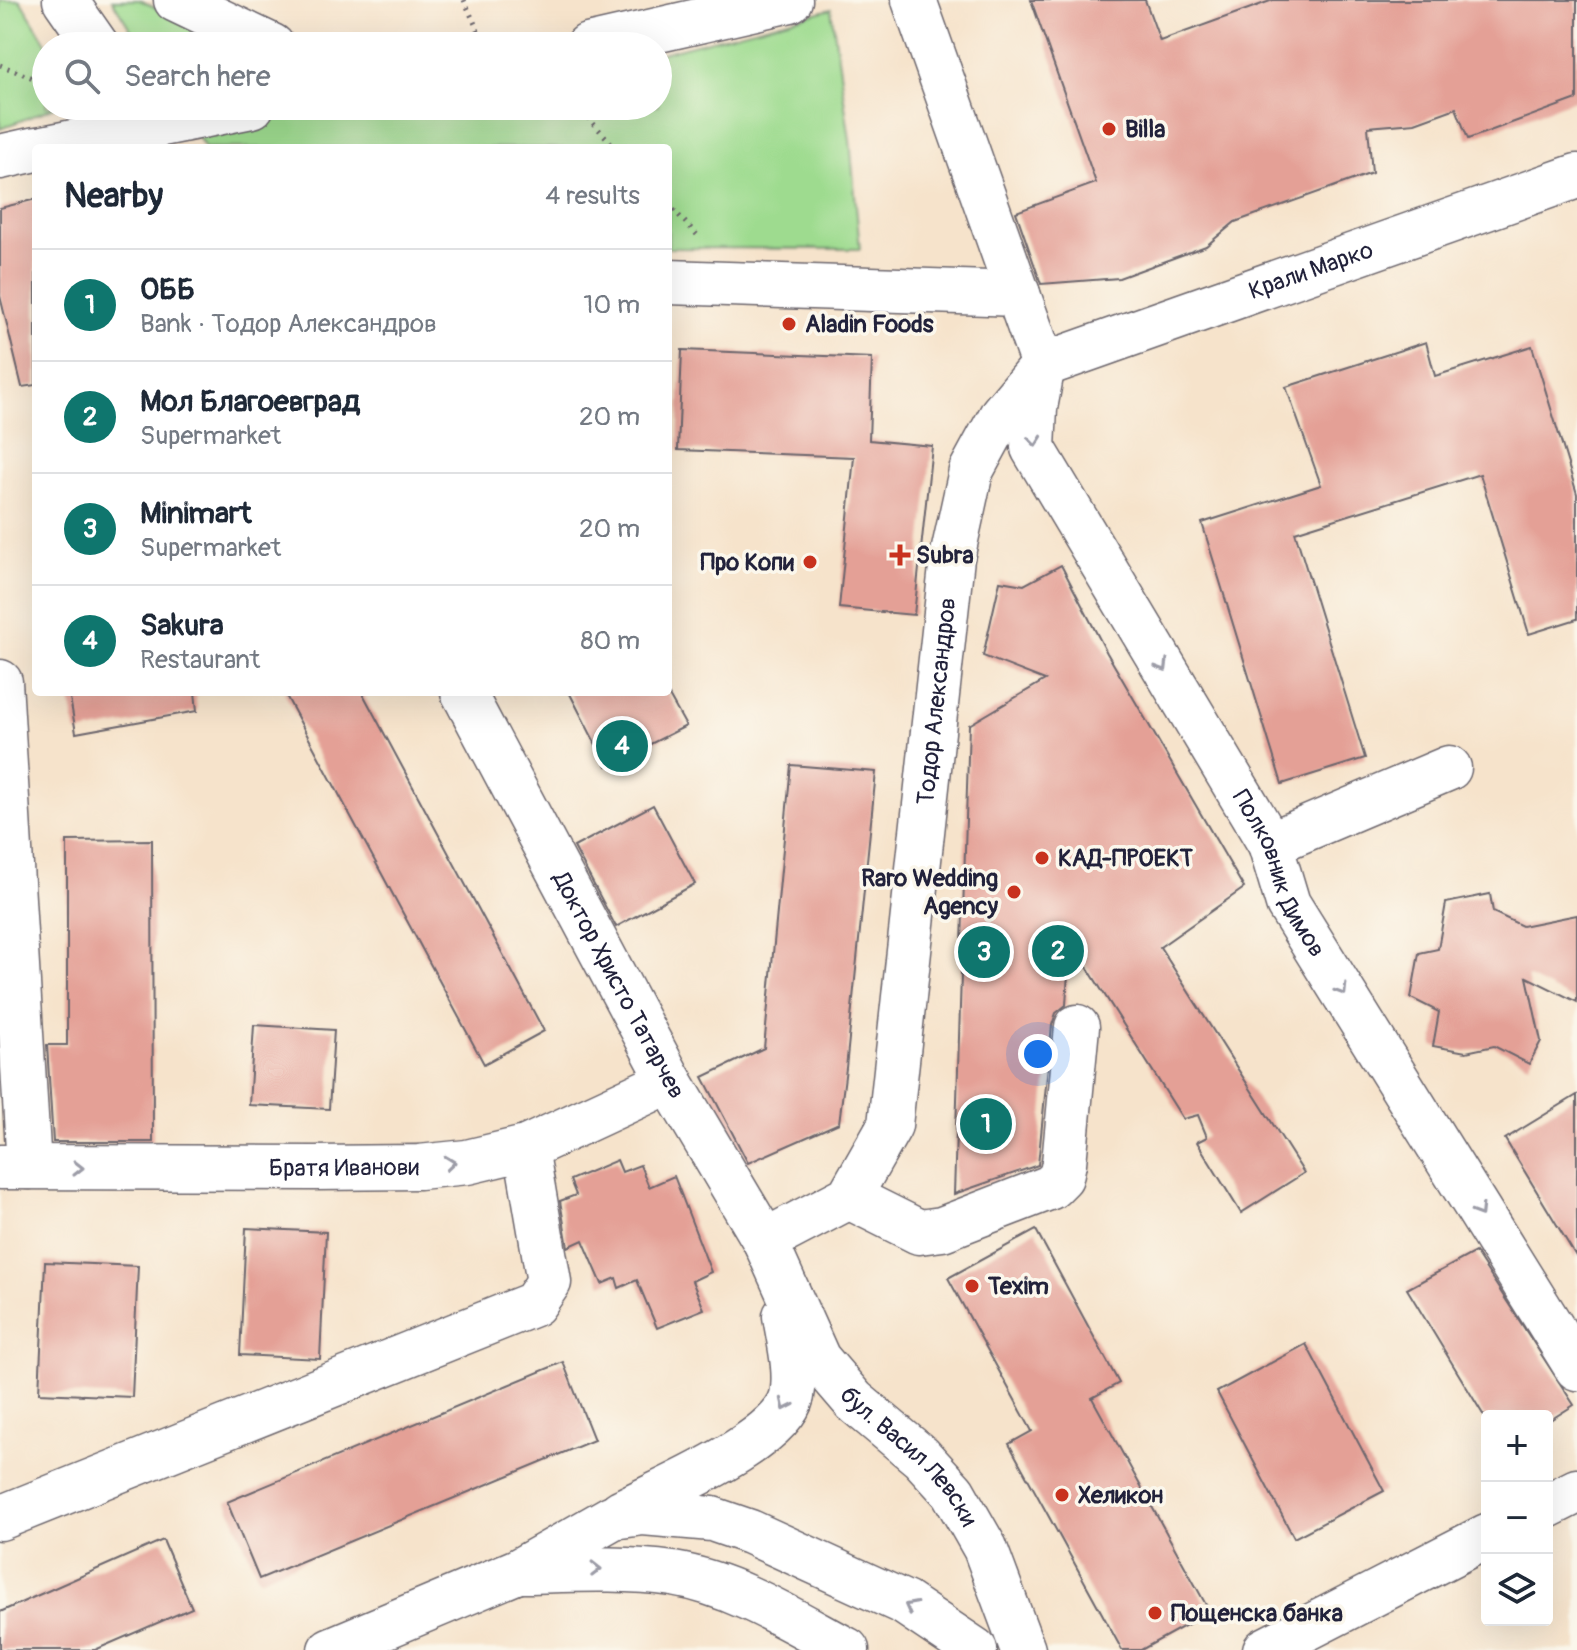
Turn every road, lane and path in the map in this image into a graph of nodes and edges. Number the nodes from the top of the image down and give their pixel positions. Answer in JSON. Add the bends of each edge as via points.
{"nodes":[{"id":1,"x":65,"y":0,"type":"edge"},
{"id":2,"x":176,"y":0,"type":"edge"},
{"id":3,"x":464,"y":0,"type":"edge"},
{"id":4,"x":790,"y":0,"type":"edge"},
{"id":5,"x":914,"y":0,"type":"edge"},
{"id":6,"x":87,"y":32,"type":"edge"},
{"id":7,"x":243,"y":32,"type":"edge"},
{"id":8,"x":479,"y":32,"type":"edge"},
{"id":9,"x":649,"y":32,"type":"edge"},
{"id":10,"x":0,"y":65,"type":"edge"},
{"id":11,"x":32,"y":78,"type":"edge"},
{"id":12,"x":185,"y":120,"type":"edge"},
{"id":13,"x":590,"y":120,"type":"edge"},
{"id":14,"x":151,"y":127,"type":"edge"},
{"id":15,"x":64,"y":144,"type":"edge"},
{"id":16,"x":612,"y":144,"type":"edge"},
{"id":17,"x":32,"y":150,"type":"edge"},
{"id":18,"x":0,"y":157,"type":"edge"},
{"id":19,"x":1577,"y":176,"type":"edge"},
{"id":20,"x":672,"y":282,"type":"edge"},
{"id":21,"x":1018,"y":294,"type":"junction"},
{"id":22,"x":1043,"y":365,"type":"junction"},
{"id":23,"x":0,"y":682,"type":"edge"},
{"id":24,"x":465,"y":696,"type":"edge"},
{"id":25,"x":1449,"y":768,"type":"dead end"},
{"id":26,"x":1270,"y":844,"type":"junction"},
{"id":27,"x":1077,"y":1027,"type":"dead end"},
{"id":28,"x":670,"y":1081,"type":"junction"},
{"id":29,"x":526,"y":1148,"type":"junction"},
{"id":30,"x":15,"y":1167,"type":"edge"},
{"id":31,"x":849,"y":1197,"type":"junction"},
{"id":32,"x":772,"y":1258,"type":"junction"},
{"id":33,"x":1577,"y":1368,"type":"edge"},
{"id":34,"x":1577,"y":1491,"type":"edge"},
{"id":35,"x":1553,"y":1503,"type":"edge"},
{"id":36,"x":613,"y":1517,"type":"junction"},
{"id":37,"x":0,"y":1518,"type":"edge"},
{"id":38,"x":1481,"y":1539,"type":"edge"},
{"id":39,"x":518,"y":1571,"type":"junction"},
{"id":40,"x":330,"y":1650,"type":"edge"},
{"id":41,"x":847,"y":1650,"type":"edge"},
{"id":42,"x":975,"y":1650,"type":"edge"},
{"id":43,"x":1023,"y":1650,"type":"edge"},
{"id":44,"x":1265,"y":1650,"type":"edge"}],
"edges":[{"from":1,"to":6,"type":"street"},
{"from":2,"to":7,"type":"street"},
{"from":3,"to":8,"type":"path"},
{"from":4,"to":9,"type":"street"},
{"from":5,"to":21,"type":"street"},
{"from":10,"to":11,"type":"path"},
{"from":12,"to":14,"type":"street"},
{"from":13,"to":16,"type":"path"},
{"from":14,"to":15,"type":"street"},
{"from":17,"to":18,"type":"street"},
{"from":19,"to":22,"type":"street","name":"Крали Марко"},
{"from":20,"to":21,"type":"street"},
{"from":21,"to":22,"type":"street"},
{"from":22,"to":26,"type":"street","name":"Полковник Димов","one_way":true,"via":[[1033,448]]},
{"from":22,"to":31,"type":"street","name":"Тодор Александров","via":[[1002,414],[971,471],[952,558],[890,1125]]},
{"from":23,"to":30,"type":"street"},
{"from":24,"to":28,"type":"street","name":"Доктор Христо Татарчев"},
{"from":25,"to":26,"type":"street"},
{"from":26,"to":33,"type":"street","name":"Полковник Димов","one_way":true,"via":[[1288,904]]},
{"from":27,"to":31,"type":"street","via":[[1064,1163],[1061,1177],[1051,1187],[942,1229],[919,1232]]},
{"from":28,"to":29,"type":"street","name":"Братя Иванови"},
{"from":28,"to":32,"type":"street","name":"Доктор Христо Татарчев"},
{"from":30,"to":29,"type":"street","name":"Братя Иванови","one_way":true,"via":[[419,1167]]},
{"from":29,"to":37,"type":"street","via":[[549,1282],[534,1304]]},
{"from":31,"to":32,"type":"street"},
{"from":32,"to":36,"type":"street","one_way":true,"via":[[793,1381],[786,1411],[743,1447]]},
{"from":32,"to":43,"type":"street","name":"бул. Васил Левски","via":[[818,1359],[854,1401],[921,1457],[953,1492],[985,1548]]},
{"from":34,"to":35,"type":"street"},
{"from":36,"to":39,"type":"street"},
{"from":42,"to":36,"type":"street","one_way":true,"via":[[905,1603],[750,1532],[678,1514]]},
{"from":38,"to":44,"type":"street"},
{"from":39,"to":40,"type":"street"},
{"from":39,"to":41,"type":"street","one_way":true,"via":[[598,1569],[675,1575],[736,1593]]}]}
